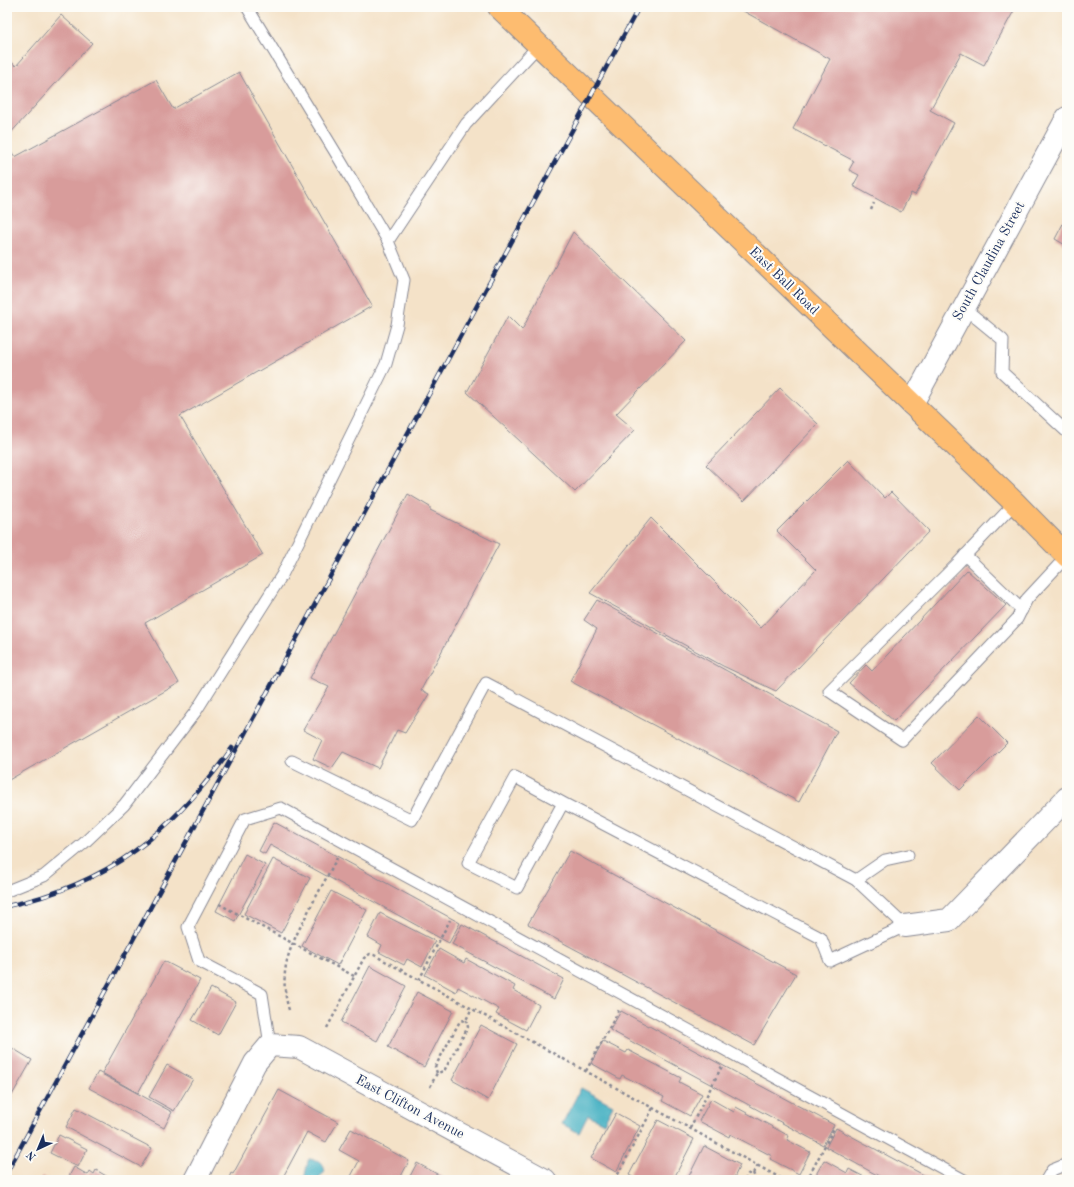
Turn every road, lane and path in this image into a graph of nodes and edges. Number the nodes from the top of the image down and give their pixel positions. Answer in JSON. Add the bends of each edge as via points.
{"nodes":[{"id":1,"x":247,"y":7,"type":"edge"},
{"id":2,"x":499,"y":7,"type":"edge"},
{"id":3,"x":539,"y":44,"type":"junction"},
{"id":4,"x":1067,"y":118,"type":"edge"},
{"id":5,"x":874,"y":203,"type":"dead end"},
{"id":6,"x":871,"y":210,"type":"dead end"},
{"id":7,"x":388,"y":241,"type":"junction"},
{"id":8,"x":964,"y":308,"type":"junction"},
{"id":9,"x":912,"y":404,"type":"junction"},
{"id":10,"x":1067,"y":432,"type":"edge"},
{"id":11,"x":1015,"y":503,"type":"junction"},
{"id":12,"x":965,"y":555,"type":"junction"},
{"id":13,"x":1067,"y":556,"type":"edge"},
{"id":14,"x":1022,"y":610,"type":"junction"},
{"id":15,"x":292,"y":761,"type":"dead end"},
{"id":16,"x":1067,"y":798,"type":"edge"},
{"id":17,"x":563,"y":803,"type":"junction"},
{"id":18,"x":344,"y":843,"type":"junction"},
{"id":19,"x":908,"y":855,"type":"dead end"},
{"id":20,"x":856,"y":880,"type":"junction"},
{"id":21,"x":7,"y":891,"type":"edge"},
{"id":22,"x":204,"y":896,"type":"junction"},
{"id":23,"x":458,"y":905,"type":"junction"},
{"id":24,"x":905,"y":926,"type":"junction"},
{"id":25,"x":292,"y":943,"type":"junction"},
{"id":26,"x":354,"y":976,"type":"junction"},
{"id":27,"x":419,"y":980,"type":"junction"},
{"id":28,"x":626,"y":997,"type":"junction"},
{"id":29,"x":472,"y":1008,"type":"junction"},
{"id":30,"x":289,"y":1010,"type":"dead end"},
{"id":31,"x":466,"y":1020,"type":"junction"},
{"id":32,"x":327,"y":1028,"type":"dead end"},
{"id":33,"x":270,"y":1046,"type":"junction"},
{"id":34,"x":729,"y":1053,"type":"junction"},
{"id":35,"x":586,"y":1071,"type":"junction"},
{"id":36,"x":437,"y":1073,"type":"junction"},
{"id":37,"x":430,"y":1087,"type":"dead end"},
{"id":38,"x":653,"y":1108,"type":"junction"},
{"id":39,"x":842,"y":1114,"type":"junction"},
{"id":40,"x":690,"y":1128,"type":"junction"},
{"id":41,"x":1067,"y":1164,"type":"edge"},
{"id":42,"x":758,"y":1165,"type":"junction"},
{"id":43,"x":753,"y":1173,"type":"junction"},
{"id":44,"x":195,"y":1180,"type":"edge"},
{"id":45,"x":546,"y":1180,"type":"edge"},
{"id":46,"x":615,"y":1180,"type":"edge"},
{"id":47,"x":745,"y":1180,"type":"edge"},
{"id":48,"x":756,"y":1180,"type":"edge"},
{"id":49,"x":784,"y":1180,"type":"edge"},
{"id":50,"x":806,"y":1180,"type":"edge"},
{"id":51,"x":964,"y":1180,"type":"edge"},
{"id":52,"x":1046,"y":1180,"type":"edge"}],
"edges":[{"from":1,"to":7,"type":"lane","via":[[338,154]]},
{"from":2,"to":3,"type":"main road","name":"East Ball Road"},
{"from":3,"to":7,"type":"lane","via":[[466,124]]},
{"from":3,"to":9,"type":"main road","name":"East Ball Road"},
{"from":4,"to":8,"type":"street","name":"South Claudina Street"},
{"from":5,"to":6,"type":"path"},
{"from":7,"to":21,"type":"lane","via":[[404,280],[397,325],[386,364],[282,575],[196,711],[124,804],[84,843],[44,876]]},
{"from":8,"to":9,"type":"street","name":"South Claudina Street"},
{"from":8,"to":10,"type":"lane","via":[[1003,340],[1002,372]]},
{"from":9,"to":11,"type":"main road","name":"East Ball Road"},
{"from":11,"to":12,"type":"lane"},
{"from":11,"to":13,"type":"main road","name":"East Ball Road"},
{"from":12,"to":14,"type":"lane"},
{"from":12,"to":14,"type":"lane","via":[[829,691],[902,740],[1017,619]]},
{"from":13,"to":14,"type":"lane","via":[[1027,599]]},
{"from":15,"to":20,"type":"lane","via":[[412,820],[486,683]]},
{"from":16,"to":24,"type":"street","via":[[949,920]]},
{"from":17,"to":17,"type":"lane","via":[[517,888],[468,863],[515,777]]},
{"from":17,"to":24,"type":"lane","via":[[821,938],[830,961]]},
{"from":18,"to":22,"type":"lane","via":[[281,808],[245,819]]},
{"from":18,"to":23,"type":"lane"},
{"from":18,"to":25,"type":"path"},
{"from":19,"to":20,"type":"lane","via":[[885,860]]},
{"from":20,"to":24,"type":"lane"},
{"from":22,"to":25,"type":"path"},
{"from":22,"to":33,"type":"lane","via":[[188,927],[199,961],[262,994]]},
{"from":23,"to":27,"type":"path"},
{"from":23,"to":28,"type":"lane"},
{"from":25,"to":26,"type":"path"},
{"from":25,"to":30,"type":"path","via":[[285,976]]},
{"from":26,"to":27,"type":"path","via":[[364,958],[370,954]]},
{"from":26,"to":32,"type":"path"},
{"from":27,"to":29,"type":"path"},
{"from":28,"to":34,"type":"lane"},
{"from":28,"to":35,"type":"path"},
{"from":29,"to":31,"type":"path"},
{"from":29,"to":35,"type":"path"},
{"from":31,"to":36,"type":"path","via":[[468,1027],[444,1071]]},
{"from":31,"to":36,"type":"path","via":[[460,1021],[435,1067]]},
{"from":33,"to":44,"type":"street","via":[[255,1063]]},
{"from":33,"to":45,"type":"street","name":"East Clifton Avenue","via":[[299,1047]]},
{"from":34,"to":39,"type":"lane"},
{"from":34,"to":40,"type":"path"},
{"from":35,"to":38,"type":"path"},
{"from":36,"to":37,"type":"path"},
{"from":38,"to":40,"type":"path"},
{"from":38,"to":46,"type":"path"},
{"from":39,"to":50,"type":"path"},
{"from":39,"to":51,"type":"lane"},
{"from":40,"to":42,"type":"path"},
{"from":41,"to":52,"type":"lane","via":[[1052,1170]]},
{"from":42,"to":43,"type":"path"},
{"from":42,"to":49,"type":"path"},
{"from":43,"to":47,"type":"path","via":[[748,1174]]},
{"from":43,"to":48,"type":"path"}]}
